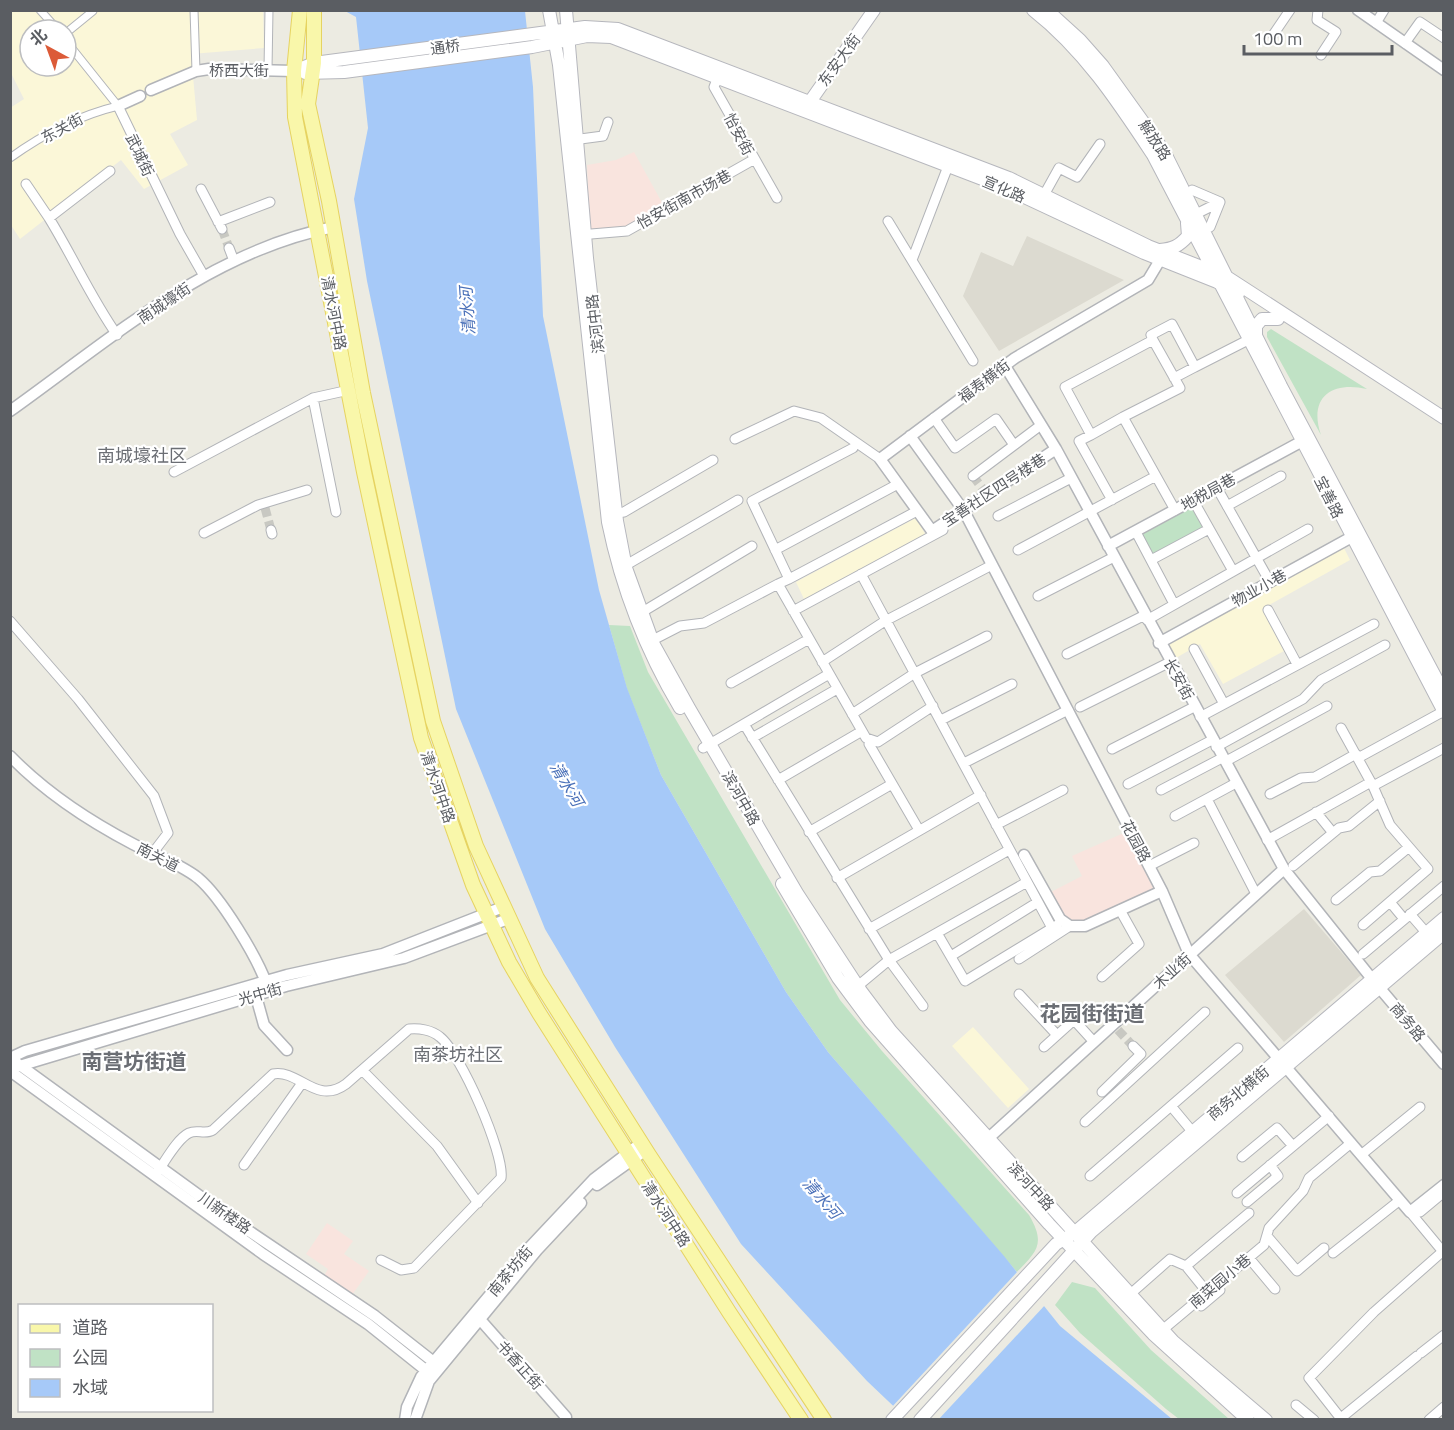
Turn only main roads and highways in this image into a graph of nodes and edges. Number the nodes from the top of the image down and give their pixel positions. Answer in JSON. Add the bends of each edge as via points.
{"nodes":[{"id":1,"x":300,"y":10,"type":"edge"},
{"id":2,"x":314,"y":10,"type":"edge"},
{"id":3,"x":549,"y":10,"type":"edge"},
{"id":4,"x":566,"y":10,"type":"edge"},
{"id":5,"x":874,"y":10,"type":"edge"},
{"id":6,"x":1033,"y":10,"type":"edge"},
{"id":7,"x":1047,"y":10,"type":"edge"},
{"id":8,"x":569,"y":34,"type":"junction"},
{"id":9,"x":551,"y":36,"type":"junction"},
{"id":10,"x":532,"y":46,"type":"joint"},
{"id":11,"x":344,"y":66,"type":"junction"},
{"id":12,"x":313,"y":69,"type":"junction"},
{"id":13,"x":294,"y":71,"type":"junction"},
{"id":14,"x":807,"y":105,"type":"junction"},
{"id":15,"x":572,"y":140,"type":"junction"},
{"id":16,"x":1027,"y":193,"type":"junction"},
{"id":17,"x":1191,"y":218,"type":"junction"},
{"id":18,"x":1160,"y":255,"type":"junction"},
{"id":19,"x":1210,"y":269,"type":"junction"},
{"id":20,"x":1222,"y":279,"type":"junction"},
{"id":21,"x":1232,"y":290,"type":"junction"},
{"id":22,"x":1278,"y":319,"type":"junction"},
{"id":23,"x":1252,"y":338,"type":"junction"},
{"id":24,"x":1443,"y":418,"type":"edge"},
{"id":25,"x":1443,"y":427,"type":"edge"},
{"id":26,"x":1355,"y":536,"type":"junction"},
{"id":27,"x":1443,"y":693,"type":"edge"},
{"id":28,"x":1443,"y":711,"type":"edge"},
{"id":29,"x":1443,"y":918,"type":"edge"},
{"id":30,"x":1434,"y":936,"type":"edge"},
{"id":31,"x":1073,"y":1241,"type":"junction"},
{"id":32,"x":1159,"y":1333,"type":"junction"},
{"id":33,"x":801,"y":1419,"type":"edge"},
{"id":34,"x":824,"y":1419,"type":"edge"},
{"id":35,"x":892,"y":1419,"type":"edge"},
{"id":36,"x":920,"y":1419,"type":"edge"},
{"id":37,"x":1248,"y":1419,"type":"edge"},
{"id":38,"x":1266,"y":1419,"type":"edge"}],
"edges":[{"from":1,"to":13,"type":"main road","name":"清水河中路"},
{"from":2,"to":12,"type":"main road","name":"清水河中路"},
{"from":3,"to":9,"type":"main road","name":"滨河中路"},
{"from":4,"to":8,"type":"main road","name":"滨河中路"},
{"from":5,"to":14,"type":"main road","name":"东安大街"},
{"from":6,"to":17,"type":"main road","name":"解放路","via":[[1071,43],[1100,78],[1153,154]]},
{"from":7,"to":17,"type":"main road","name":"解放路","via":[[1080,40],[1114,81],[1164,152]]},
{"from":8,"to":9,"type":"main road","name":"宣化路"},
{"from":8,"to":14,"type":"main road","name":"宣化路","via":[[611,37]]},
{"from":8,"to":15,"type":"main road","name":"滨河中路"},
{"from":9,"to":10,"type":"main road","name":"宣化路"},
{"from":9,"to":11,"type":"main road","name":"通桥"},
{"from":9,"to":15,"type":"main road","name":"滨河中路"},
{"from":10,"to":11,"type":"main road","name":"通桥"},
{"from":11,"to":12,"type":"main road"},
{"from":12,"to":13,"type":"main road"},
{"from":12,"to":34,"type":"main road","name":"清水河中路","via":[[308,104],[363,393],[433,721],[476,846],[537,978],[643,1147]]},
{"from":13,"to":33,"type":"main road","name":"清水河中路","via":[[295,117],[421,738],[473,885],[509,962],[539,1013]]},
{"from":14,"to":16,"type":"main road","name":"宣化路"},
{"from":15,"to":31,"type":"main road","name":"滨河中路","via":[[612,514],[622,568],[649,642],[706,746],[853,990]]},
{"from":16,"to":18,"type":"main road","name":"宣化路"},
{"from":16,"to":18,"type":"main road","name":"宣化路","via":[[1044,195]]},
{"from":17,"to":18,"type":"main road","via":[[1183,242]]},
{"from":17,"to":19,"type":"main road","name":"解放路"},
{"from":17,"to":20,"type":"main road","name":"解放路"},
{"from":18,"to":19,"type":"main road","name":"宣化路"},
{"from":18,"to":20,"type":"main road","name":"宣化路"},
{"from":19,"to":20,"type":"main road","name":"解放路"},
{"from":20,"to":21,"type":"main road","name":"宣化路"},
{"from":20,"to":23,"type":"main road","name":"宝善路"},
{"from":20,"to":24,"type":"main road","name":"宣化路"},
{"from":21,"to":22,"type":"main road","name":"宣化路"},
{"from":21,"to":23,"type":"main road","name":"宝善路"},
{"from":22,"to":23,"type":"main road","via":[[1262,319]]},
{"from":22,"to":25,"type":"main road","name":"宣化路"},
{"from":23,"to":26,"type":"main road","name":"宝善路"},
{"from":26,"to":27,"type":"main road","name":"宝善路"},
{"from":26,"to":28,"type":"main road","name":"宝善路"},
{"from":29,"to":30,"type":"main road","name":"商务北横街"},
{"from":30,"to":31,"type":"main road","name":"商务北横街"},
{"from":31,"to":32,"type":"main road","name":"滨河中路"},
{"from":31,"to":35,"type":"main road","name":"商务北横街","via":[[1034,1268]]},
{"from":31,"to":36,"type":"main road","name":"商务北横街","via":[[1048,1281]]},
{"from":32,"to":37,"type":"main road","name":"滨河中路"},
{"from":32,"to":38,"type":"main road","name":"滨河中路"}]}
